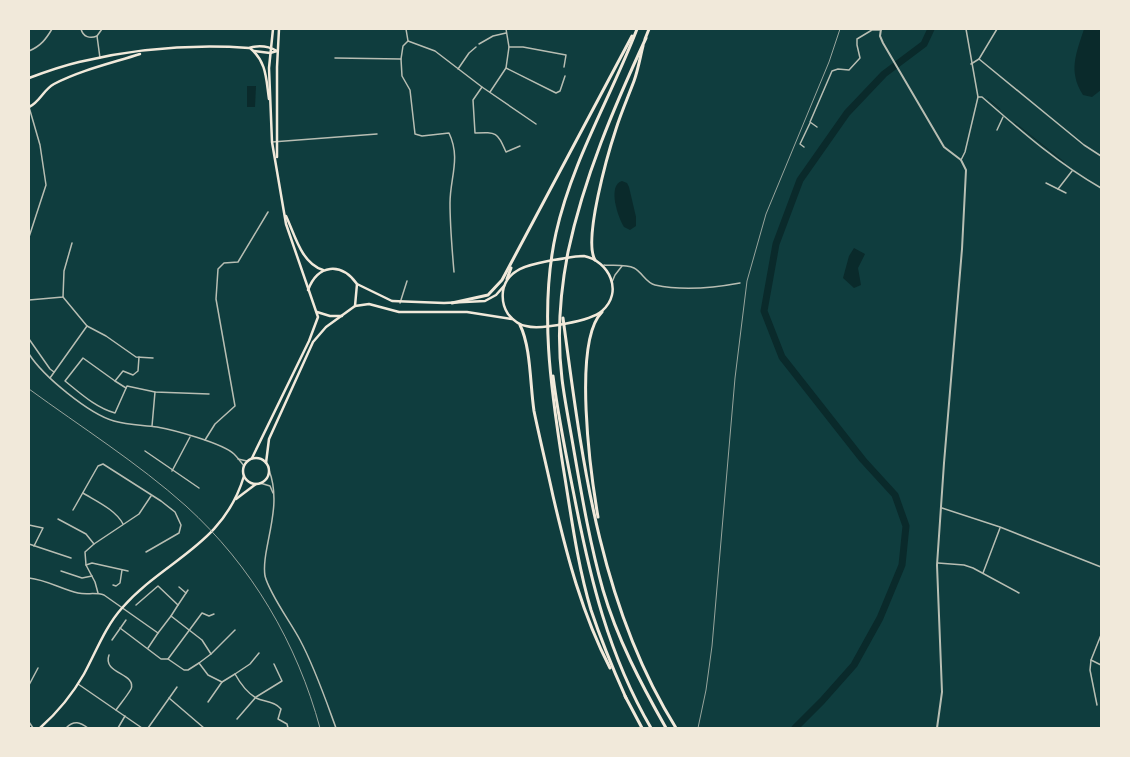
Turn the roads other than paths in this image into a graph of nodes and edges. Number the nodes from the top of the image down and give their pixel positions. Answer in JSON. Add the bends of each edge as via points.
{"nodes":[{"id":1,"x":52,"y":29,"type":"edge"},
{"id":2,"x":81,"y":29,"type":"edge"},
{"id":3,"x":102,"y":29,"type":"edge"},
{"id":4,"x":273,"y":29,"type":"edge"},
{"id":5,"x":279,"y":29,"type":"edge"},
{"id":6,"x":406,"y":29,"type":"edge"},
{"id":7,"x":506,"y":29,"type":"edge"},
{"id":8,"x":636,"y":29,"type":"edge"},
{"id":9,"x":648,"y":29,"type":"edge"},
{"id":10,"x":966,"y":29,"type":"edge"},
{"id":11,"x":997,"y":29,"type":"edge"},
{"id":12,"x":881,"y":30,"type":"edge"},
{"id":13,"x":506,"y":33,"type":"junction"},
{"id":14,"x":97,"y":36,"type":"junction"},
{"id":15,"x":646,"y":38,"type":"junction"},
{"id":16,"x":408,"y":40,"type":"junction"},
{"id":17,"x":479,"y":44,"type":"dead end"},
{"id":18,"x":270,"y":47,"type":"junction"},
{"id":19,"x":476,"y":47,"type":"dead end"},
{"id":20,"x":509,"y":47,"type":"junction"},
{"id":21,"x":249,"y":48,"type":"junction"},
{"id":22,"x":277,"y":50,"type":"junction"},
{"id":23,"x":29,"y":51,"type":"edge"},
{"id":24,"x":253,"y":51,"type":"junction"},
{"id":25,"x":146,"y":52,"type":"junction"},
{"id":26,"x":270,"y":52,"type":"junction"},
{"id":27,"x":100,"y":58,"type":"junction"},
{"id":28,"x":335,"y":58,"type":"dead end"},
{"id":29,"x":401,"y":59,"type":"junction"},
{"id":30,"x":979,"y":59,"type":"junction"},
{"id":31,"x":971,"y":64,"type":"junction"},
{"id":32,"x":564,"y":67,"type":"dead end"},
{"id":33,"x":506,"y":68,"type":"junction"},
{"id":34,"x":458,"y":69,"type":"junction"},
{"id":35,"x":565,"y":76,"type":"dead end"},
{"id":36,"x":29,"y":78,"type":"edge"},
{"id":37,"x":482,"y":87,"type":"junction"},
{"id":38,"x":490,"y":92,"type":"junction"},
{"id":39,"x":978,"y":97,"type":"junction"},
{"id":40,"x":270,"y":104,"type":"junction"},
{"id":41,"x":29,"y":107,"type":"edge"},
{"id":42,"x":1004,"y":117,"type":"junction"},
{"id":43,"x":810,"y":122,"type":"junction"},
{"id":44,"x":536,"y":124,"type":"dead end"},
{"id":45,"x":817,"y":126,"type":"dead end"},
{"id":46,"x":997,"y":130,"type":"dead end"},
{"id":47,"x":377,"y":134,"type":"dead end"},
{"id":48,"x":278,"y":140,"type":"junction"},
{"id":49,"x":272,"y":142,"type":"junction"},
{"id":50,"x":520,"y":146,"type":"dead end"},
{"id":51,"x":804,"y":147,"type":"dead end"},
{"id":52,"x":1101,"y":156,"type":"edge"},
{"id":53,"x":276,"y":159,"type":"junction"},
{"id":54,"x":961,"y":160,"type":"junction"},
{"id":55,"x":1072,"y":171,"type":"junction"},
{"id":56,"x":1046,"y":183,"type":"dead end"},
{"id":57,"x":1101,"y":188,"type":"edge"},
{"id":58,"x":1058,"y":189,"type":"junction"},
{"id":59,"x":1066,"y":193,"type":"dead end"},
{"id":60,"x":268,"y":212,"type":"dead end"},
{"id":61,"x":284,"y":212,"type":"junction"},
{"id":62,"x":29,"y":237,"type":"edge"},
{"id":63,"x":72,"y":243,"type":"dead end"},
{"id":64,"x":514,"y":260,"type":"junction"},
{"id":65,"x":595,"y":260,"type":"junction"},
{"id":66,"x":604,"y":266,"type":"junction"},
{"id":67,"x":622,"y":266,"type":"junction"},
{"id":68,"x":323,"y":270,"type":"junction"},
{"id":69,"x":454,"y":272,"type":"dead end"},
{"id":70,"x":507,"y":279,"type":"junction"},
{"id":71,"x":407,"y":281,"type":"dead end"},
{"id":72,"x":612,"y":282,"type":"junction"},
{"id":73,"x":740,"y":283,"type":"dead end"},
{"id":74,"x":357,"y":284,"type":"junction"},
{"id":75,"x":504,"y":286,"type":"junction"},
{"id":76,"x":308,"y":291,"type":"junction"},
{"id":77,"x":63,"y":297,"type":"junction"},
{"id":78,"x":29,"y":300,"type":"edge"},
{"id":79,"x":400,"y":303,"type":"junction"},
{"id":80,"x":452,"y":303,"type":"junction"},
{"id":81,"x":355,"y":306,"type":"junction"},
{"id":82,"x":562,"y":311,"type":"junction"},
{"id":83,"x":317,"y":312,"type":"junction"},
{"id":84,"x":602,"y":312,"type":"junction"},
{"id":85,"x":342,"y":316,"type":"junction"},
{"id":86,"x":512,"y":319,"type":"junction"},
{"id":87,"x":520,"y":325,"type":"junction"},
{"id":88,"x":87,"y":326,"type":"junction"},
{"id":89,"x":29,"y":339,"type":"edge"},
{"id":90,"x":549,"y":350,"type":"junction"},
{"id":91,"x":29,"y":354,"type":"edge"},
{"id":92,"x":139,"y":357,"type":"junction"},
{"id":93,"x":153,"y":358,"type":"dead end"},
{"id":94,"x":54,"y":372,"type":"junction"},
{"id":95,"x":50,"y":378,"type":"junction"},
{"id":96,"x":115,"y":381,"type":"junction"},
{"id":97,"x":127,"y":387,"type":"junction"},
{"id":98,"x":155,"y":392,"type":"junction"},
{"id":99,"x":210,"y":394,"type":"dead end"},
{"id":100,"x":152,"y":427,"type":"junction"},
{"id":101,"x":190,"y":437,"type":"junction"},
{"id":102,"x":205,"y":440,"type":"junction"},
{"id":103,"x":145,"y":451,"type":"dead end"},
{"id":104,"x":252,"y":458,"type":"junction"},
{"id":105,"x":238,"y":459,"type":"junction"},
{"id":106,"x":248,"y":461,"type":"junction"},
{"id":107,"x":266,"y":463,"type":"junction"},
{"id":108,"x":244,"y":466,"type":"junction"},
{"id":109,"x":269,"y":470,"type":"junction"},
{"id":110,"x":172,"y":471,"type":"junction"},
{"id":111,"x":244,"y":476,"type":"junction"},
{"id":112,"x":260,"y":483,"type":"junction"},
{"id":113,"x":256,"y":484,"type":"junction"},
{"id":114,"x":199,"y":488,"type":"dead end"},
{"id":115,"x":82,"y":493,"type":"junction"},
{"id":116,"x":151,"y":496,"type":"junction"},
{"id":117,"x":236,"y":499,"type":"junction"},
{"id":118,"x":275,"y":499,"type":"junction"},
{"id":119,"x":940,"y":508,"type":"junction"},
{"id":120,"x":73,"y":510,"type":"dead end"},
{"id":121,"x":58,"y":519,"type":"dead end"},
{"id":122,"x":122,"y":524,"type":"junction"},
{"id":123,"x":29,"y":525,"type":"edge"},
{"id":124,"x":1000,"y":527,"type":"junction"},
{"id":125,"x":29,"y":544,"type":"edge"},
{"id":126,"x":94,"y":544,"type":"junction"},
{"id":127,"x":34,"y":546,"type":"junction"},
{"id":128,"x":603,"y":551,"type":"junction"},
{"id":129,"x":146,"y":552,"type":"dead end"},
{"id":130,"x":71,"y":558,"type":"dead end"},
{"id":131,"x":938,"y":563,"type":"junction"},
{"id":132,"x":86,"y":566,"type":"junction"},
{"id":133,"x":1101,"y":567,"type":"edge"},
{"id":134,"x":122,"y":570,"type":"junction"},
{"id":135,"x":61,"y":571,"type":"dead end"},
{"id":136,"x":128,"y":571,"type":"dead end"},
{"id":137,"x":983,"y":573,"type":"junction"},
{"id":138,"x":92,"y":576,"type":"junction"},
{"id":139,"x":29,"y":578,"type":"edge"},
{"id":140,"x":113,"y":586,"type":"dead end"},
{"id":141,"x":179,"y":587,"type":"dead end"},
{"id":142,"x":188,"y":590,"type":"dead end"},
{"id":143,"x":98,"y":593,"type":"junction"},
{"id":144,"x":186,"y":593,"type":"junction"},
{"id":145,"x":1018,"y":593,"type":"dead end"},
{"id":146,"x":136,"y":605,"type":"dead end"},
{"id":147,"x":178,"y":605,"type":"junction"},
{"id":148,"x":122,"y":608,"type":"junction"},
{"id":149,"x":214,"y":614,"type":"dead end"},
{"id":150,"x":171,"y":616,"type":"junction"},
{"id":151,"x":126,"y":620,"type":"dead end"},
{"id":152,"x":120,"y":628,"type":"junction"},
{"id":153,"x":191,"y":630,"type":"junction"},
{"id":154,"x":235,"y":630,"type":"dead end"},
{"id":155,"x":158,"y":633,"type":"junction"},
{"id":156,"x":1101,"y":634,"type":"edge"},
{"id":157,"x":112,"y":640,"type":"dead end"},
{"id":158,"x":148,"y":648,"type":"junction"},
{"id":159,"x":260,"y":653,"type":"dead end"},
{"id":160,"x":211,"y":654,"type":"junction"},
{"id":161,"x":109,"y":655,"type":"dead end"},
{"id":162,"x":168,"y":659,"type":"junction"},
{"id":163,"x":1091,"y":660,"type":"junction"},
{"id":164,"x":198,"y":663,"type":"junction"},
{"id":165,"x":274,"y":664,"type":"dead end"},
{"id":166,"x":1101,"y":665,"type":"edge"},
{"id":167,"x":38,"y":668,"type":"dead end"},
{"id":168,"x":235,"y":674,"type":"junction"},
{"id":169,"x":222,"y":682,"type":"junction"},
{"id":170,"x":78,"y":684,"type":"junction"},
{"id":171,"x":29,"y":685,"type":"edge"},
{"id":172,"x":177,"y":686,"type":"dead end"},
{"id":173,"x":169,"y":698,"type":"junction"},
{"id":174,"x":256,"y":698,"type":"junction"},
{"id":175,"x":626,"y":698,"type":"junction"},
{"id":176,"x":208,"y":702,"type":"dead end"},
{"id":177,"x":1097,"y":705,"type":"dead end"},
{"id":178,"x":116,"y":710,"type":"junction"},
{"id":179,"x":125,"y":716,"type":"junction"},
{"id":180,"x":237,"y":719,"type":"dead end"},
{"id":181,"x":29,"y":722,"type":"edge"},
{"id":182,"x":33,"y":728,"type":"edge"},
{"id":183,"x":40,"y":728,"type":"edge"},
{"id":184,"x":66,"y":728,"type":"edge"},
{"id":185,"x":88,"y":728,"type":"edge"},
{"id":186,"x":118,"y":728,"type":"edge"},
{"id":187,"x":142,"y":728,"type":"edge"},
{"id":188,"x":148,"y":728,"type":"edge"},
{"id":189,"x":204,"y":728,"type":"edge"},
{"id":190,"x":288,"y":728,"type":"edge"},
{"id":191,"x":336,"y":728,"type":"edge"},
{"id":192,"x":642,"y":728,"type":"edge"},
{"id":193,"x":651,"y":728,"type":"edge"},
{"id":194,"x":666,"y":728,"type":"edge"},
{"id":195,"x":676,"y":728,"type":"edge"},
{"id":196,"x":937,"y":728,"type":"edge"}],
"edges":[{"from":1,"to":23,"type":"street","via":[[37,48]]},
{"from":2,"to":14,"type":"street","via":[[87,37]]},
{"from":3,"to":14,"type":"street"},
{"from":4,"to":18,"type":"main road"},
{"from":5,"to":22,"type":"main road"},
{"from":6,"to":16,"type":"street"},
{"from":7,"to":13,"type":"street"},
{"from":8,"to":64,"type":"highway"},
{"from":8,"to":90,"type":"highway","via":[[590,132],[556,234],[550,272]]},
{"from":9,"to":15,"type":"highway"},
{"from":10,"to":31,"type":"street"},
{"from":11,"to":30,"type":"street"},
{"from":12,"to":43,"type":"street","via":[[872,30],[857,39],[860,58],[849,70],[832,71]]},
{"from":12,"to":54,"type":"street","via":[[880,36],[887,52],[944,147]]},
{"from":13,"to":17,"type":"street","via":[[493,36]]},
{"from":13,"to":20,"type":"street"},
{"from":14,"to":27,"type":"street"},
{"from":15,"to":65,"type":"highway","via":[[608,153],[591,241]]},
{"from":15,"to":82,"type":"highway","via":[[618,98],[591,168],[568,253]]},
{"from":16,"to":29,"type":"street","via":[[403,46]]},
{"from":16,"to":34,"type":"street","via":[[435,51]]},
{"from":18,"to":21,"type":"main road"},
{"from":18,"to":22,"type":"main road"},
{"from":18,"to":26,"type":"main road"},
{"from":19,"to":34,"type":"street"},
{"from":20,"to":32,"type":"street","via":[[566,55]]},
{"from":20,"to":33,"type":"street"},
{"from":21,"to":24,"type":"main road"},
{"from":21,"to":25,"type":"main road","via":[[199,46]]},
{"from":22,"to":26,"type":"main road"},
{"from":22,"to":48,"type":"main road"},
{"from":24,"to":26,"type":"main road"},
{"from":24,"to":40,"type":"main road","via":[[260,57],[264,66]]},
{"from":25,"to":27,"type":"main road"},
{"from":25,"to":41,"type":"main road","via":[[54,85],[46,89]]},
{"from":26,"to":40,"type":"main road"},
{"from":27,"to":36,"type":"main road","via":[[77,62]]},
{"from":28,"to":29,"type":"street"},
{"from":29,"to":69,"type":"street","via":[[402,76],[410,90],[415,134],[422,136],[449,133],[454,144],[456,154],[450,203]]},
{"from":30,"to":31,"type":"street"},
{"from":30,"to":52,"type":"street"},
{"from":31,"to":39,"type":"street"},
{"from":33,"to":35,"type":"street","via":[[556,93],[560,91]]},
{"from":33,"to":38,"type":"street"},
{"from":34,"to":37,"type":"street"},
{"from":37,"to":38,"type":"street"},
{"from":37,"to":50,"type":"street","via":[[473,100],[475,133],[495,133],[506,152]]},
{"from":38,"to":44,"type":"street"},
{"from":39,"to":42,"type":"street","via":[[982,97]]},
{"from":39,"to":54,"type":"street"},
{"from":40,"to":49,"type":"main road"},
{"from":41,"to":62,"type":"street","via":[[40,145],[46,185]]},
{"from":42,"to":46,"type":"street"},
{"from":42,"to":55,"type":"street"},
{"from":43,"to":45,"type":"street"},
{"from":43,"to":51,"type":"street","via":[[800,144]]},
{"from":47,"to":48,"type":"street"},
{"from":48,"to":49,"type":"street"},
{"from":48,"to":53,"type":"main road"},
{"from":49,"to":53,"type":"main road"},
{"from":53,"to":61,"type":"main road"},
{"from":54,"to":119,"type":"street","via":[[965,166],[966,183]]},
{"from":55,"to":57,"type":"street"},
{"from":55,"to":58,"type":"street"},
{"from":56,"to":58,"type":"street"},
{"from":58,"to":59,"type":"street"},
{"from":60,"to":102,"type":"street","via":[[238,262],[224,263],[218,270],[216,299],[235,406],[215,424]]},
{"from":61,"to":68,"type":"main road","via":[[306,259],[316,268]]},
{"from":61,"to":76,"type":"main road"},
{"from":63,"to":77,"type":"street","via":[[64,271]]},
{"from":64,"to":70,"type":"highway"},
{"from":64,"to":80,"type":"highway","via":[[498,287],[488,295]]},
{"from":65,"to":66,"type":"main road"},
{"from":65,"to":70,"type":"main road","via":[[579,256],[545,262],[521,268]]},
{"from":66,"to":67,"type":"street"},
{"from":66,"to":72,"type":"main road"},
{"from":67,"to":72,"type":"street"},
{"from":67,"to":73,"type":"street","via":[[634,268],[655,285],[708,288]]},
{"from":68,"to":74,"type":"main road","via":[[340,269],[347,272]]},
{"from":68,"to":76,"type":"main road","via":[[312,280]]},
{"from":70,"to":75,"type":"main road"},
{"from":71,"to":79,"type":"street"},
{"from":72,"to":84,"type":"main road","via":[[610,299]]},
{"from":74,"to":79,"type":"main road"},
{"from":74,"to":81,"type":"main road"},
{"from":75,"to":80,"type":"main road","via":[[496,295],[485,301]]},
{"from":75,"to":86,"type":"main road","via":[[504,304]]},
{"from":76,"to":83,"type":"main road"},
{"from":77,"to":78,"type":"street"},
{"from":77,"to":88,"type":"street"},
{"from":79,"to":80,"type":"main road"},
{"from":81,"to":85,"type":"main road"},
{"from":81,"to":86,"type":"main road","via":[[369,304],[399,312],[467,312]]},
{"from":82,"to":128,"type":"highway","via":[[575,416]]},
{"from":82,"to":194,"type":"highway","via":[[562,379],[586,516],[603,590],[633,665]]},
{"from":83,"to":85,"type":"main road"},
{"from":83,"to":104,"type":"main road","via":[[318,317],[309,341]]},
{"from":84,"to":87,"type":"main road","via":[[589,318],[540,327]]},
{"from":84,"to":128,"type":"highway","via":[[594,323],[589,339],[586,416],[591,478]]},
{"from":85,"to":107,"type":"main road","via":[[326,326],[313,342],[269,438]]},
{"from":86,"to":87,"type":"main road"},
{"from":87,"to":175,"type":"highway","via":[[526,343],[534,411],[565,548],[601,650]]},
{"from":88,"to":92,"type":"street"},
{"from":88,"to":94,"type":"street"},
{"from":89,"to":94,"type":"street"},
{"from":90,"to":175,"type":"highway","via":[[552,394],[584,582],[600,635]]},
{"from":90,"to":193,"type":"highway","via":[[558,417],[597,602],[616,658]]},
{"from":91,"to":95,"type":"street","via":[[35,364]]},
{"from":92,"to":93,"type":"street"},
{"from":92,"to":96,"type":"street","via":[[138,371],[133,375],[123,371]]},
{"from":94,"to":95,"type":"street"},
{"from":95,"to":100,"type":"street","via":[[99,415],[115,421]]},
{"from":96,"to":97,"type":"street"},
{"from":96,"to":97,"type":"street","via":[[83,358],[66,381],[85,397],[115,413]]},
{"from":97,"to":98,"type":"street"},
{"from":98,"to":99,"type":"street"},
{"from":98,"to":100,"type":"street"},
{"from":100,"to":101,"type":"street"},
{"from":101,"to":102,"type":"street"},
{"from":101,"to":110,"type":"street"},
{"from":102,"to":105,"type":"street","via":[[225,449]]},
{"from":103,"to":110,"type":"street"},
{"from":104,"to":106,"type":"main road"},
{"from":104,"to":107,"type":"main road","via":[[260,458]]},
{"from":105,"to":106,"type":"street"},
{"from":105,"to":108,"type":"street"},
{"from":106,"to":108,"type":"main road"},
{"from":107,"to":109,"type":"main road"},
{"from":108,"to":111,"type":"main road"},
{"from":109,"to":112,"type":"main road","via":[[266,478]]},
{"from":109,"to":118,"type":"street"},
{"from":110,"to":114,"type":"street"},
{"from":111,"to":113,"type":"main road","via":[[249,482]]},
{"from":111,"to":117,"type":"main road"},
{"from":112,"to":113,"type":"main road"},
{"from":112,"to":118,"type":"street","via":[[270,486]]},
{"from":113,"to":117,"type":"main road"},
{"from":115,"to":116,"type":"street","via":[[100,464]]},
{"from":115,"to":120,"type":"street"},
{"from":115,"to":122,"type":"street","via":[[113,512]]},
{"from":116,"to":122,"type":"street","via":[[139,514]]},
{"from":116,"to":129,"type":"street","via":[[175,512],[181,529],[179,533]]},
{"from":117,"to":148,"type":"main road","via":[[207,538],[145,585]]},
{"from":118,"to":191,"type":"street","via":[[265,558],[265,574],[270,588],[317,674]]},
{"from":119,"to":124,"type":"street"},
{"from":119,"to":131,"type":"street"},
{"from":121,"to":126,"type":"street","via":[[86,534]]},
{"from":122,"to":126,"type":"street"},
{"from":123,"to":127,"type":"street","via":[[43,528]]},
{"from":124,"to":133,"type":"street"},
{"from":124,"to":137,"type":"street"},
{"from":125,"to":127,"type":"street"},
{"from":126,"to":132,"type":"street","via":[[85,552]]},
{"from":127,"to":130,"type":"street"},
{"from":128,"to":195,"type":"highway","via":[[629,635]]},
{"from":131,"to":137,"type":"street","via":[[964,565]]},
{"from":131,"to":196,"type":"street","via":[[942,692]]},
{"from":132,"to":134,"type":"street","via":[[92,563]]},
{"from":132,"to":138,"type":"street"},
{"from":134,"to":136,"type":"street"},
{"from":134,"to":140,"type":"street","via":[[120,583]]},
{"from":135,"to":138,"type":"street","via":[[82,578]]},
{"from":137,"to":145,"type":"street"},
{"from":138,"to":143,"type":"street"},
{"from":139,"to":143,"type":"street","via":[[44,580],[81,594]]},
{"from":141,"to":144,"type":"street"},
{"from":142,"to":144,"type":"street"},
{"from":143,"to":148,"type":"street"},
{"from":144,"to":147,"type":"street"},
{"from":146,"to":147,"type":"street","via":[[158,586]]},
{"from":147,"to":150,"type":"street"},
{"from":148,"to":155,"type":"street"},
{"from":148,"to":170,"type":"main road","via":[[98,645]]},
{"from":149,"to":153,"type":"street","via":[[209,616],[202,613]]},
{"from":150,"to":153,"type":"street"},
{"from":150,"to":155,"type":"street"},
{"from":151,"to":152,"type":"street"},
{"from":152,"to":157,"type":"street"},
{"from":152,"to":158,"type":"street"},
{"from":153,"to":160,"type":"street","via":[[202,640]]},
{"from":153,"to":162,"type":"street"},
{"from":154,"to":160,"type":"street"},
{"from":155,"to":158,"type":"street"},
{"from":156,"to":163,"type":"street"},
{"from":158,"to":162,"type":"street","via":[[161,659]]},
{"from":159,"to":168,"type":"street"},
{"from":160,"to":164,"type":"street"},
{"from":161,"to":178,"type":"street","via":[[110,666],[132,684]]},
{"from":162,"to":164,"type":"street","via":[[184,670]]},
{"from":163,"to":166,"type":"street"},
{"from":163,"to":177,"type":"street","via":[[1090,670]]},
{"from":164,"to":169,"type":"street","via":[[208,675]]},
{"from":165,"to":174,"type":"street","via":[[282,682]]},
{"from":167,"to":171,"type":"street"},
{"from":168,"to":169,"type":"street"},
{"from":168,"to":174,"type":"street","via":[[242,686]]},
{"from":169,"to":176,"type":"street"},
{"from":170,"to":178,"type":"street"},
{"from":170,"to":183,"type":"main road","via":[[63,705]]},
{"from":172,"to":173,"type":"street"},
{"from":173,"to":188,"type":"street"},
{"from":173,"to":189,"type":"street"},
{"from":174,"to":180,"type":"street"},
{"from":174,"to":190,"type":"street","via":[[278,705],[281,709],[278,719],[287,724]]},
{"from":175,"to":192,"type":"highway"},
{"from":178,"to":179,"type":"street"},
{"from":179,"to":186,"type":"street"},
{"from":179,"to":187,"type":"street"},
{"from":181,"to":182,"type":"street"},
{"from":184,"to":185,"type":"street","via":[[76,722]]}]}
